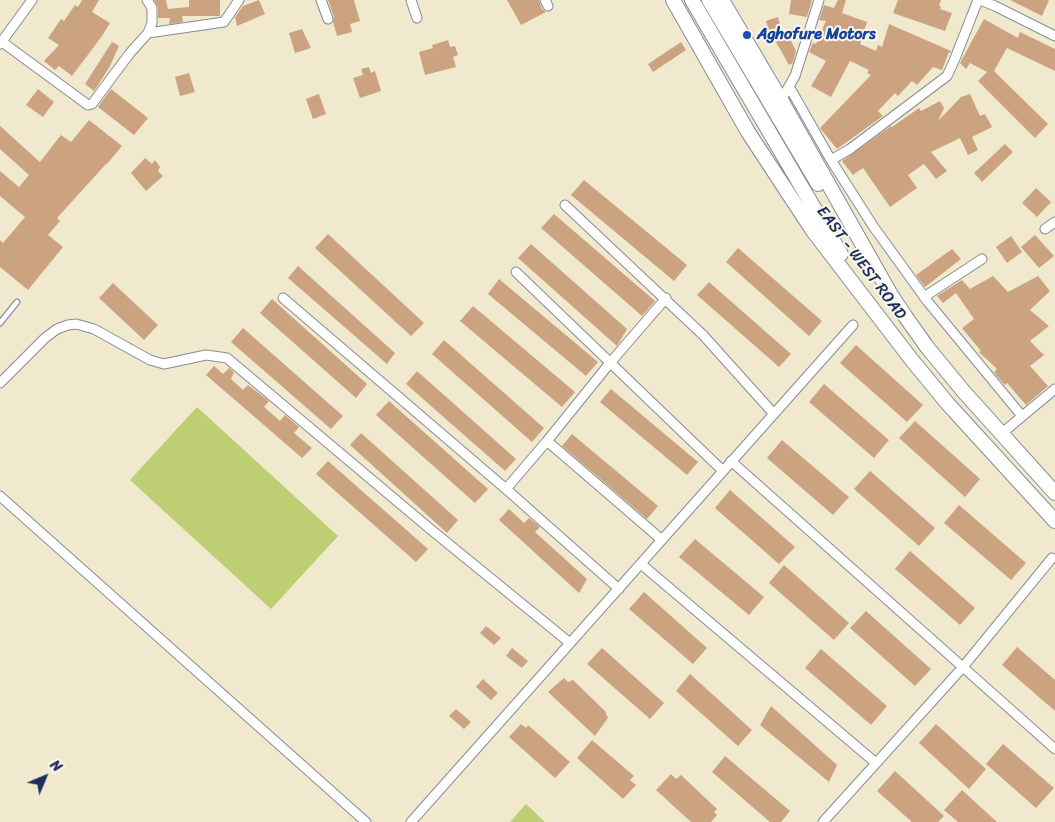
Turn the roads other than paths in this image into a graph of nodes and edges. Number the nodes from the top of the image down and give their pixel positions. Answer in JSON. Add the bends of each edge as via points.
{"nodes":[{"id":1,"x":32,"y":0,"type":"edge"},
{"id":2,"x":147,"y":0,"type":"edge"},
{"id":3,"x":239,"y":0,"type":"edge"},
{"id":4,"x":321,"y":0,"type":"edge"},
{"id":5,"x":411,"y":0,"type":"edge"},
{"id":6,"x":673,"y":0,"type":"edge"},
{"id":7,"x":692,"y":0,"type":"edge"},
{"id":8,"x":709,"y":0,"type":"edge"},
{"id":9,"x":722,"y":0,"type":"edge"},
{"id":10,"x":819,"y":0,"type":"edge"},
{"id":11,"x":979,"y":0,"type":"edge"},
{"id":12,"x":997,"y":3,"type":"edge"},
{"id":13,"x":417,"y":18,"type":"dead end"},
{"id":14,"x":328,"y":19,"type":"dead end"},
{"id":15,"x":148,"y":33,"type":"junction"},
{"id":16,"x":1055,"y":36,"type":"edge"},
{"id":17,"x":1,"y":43,"type":"edge"},
{"id":18,"x":790,"y":88,"type":"junction"},
{"id":19,"x":781,"y":100,"type":"junction"},
{"id":20,"x":831,"y":160,"type":"junction"},
{"id":21,"x":565,"y":204,"type":"dead end"},
{"id":22,"x":1055,"y":222,"type":"edge"},
{"id":23,"x":1045,"y":229,"type":"dead end"},
{"id":24,"x":982,"y":260,"type":"dead end"},
{"id":25,"x":516,"y":272,"type":"dead end"},
{"id":26,"x":891,"y":295,"type":"junction"},
{"id":27,"x":924,"y":297,"type":"junction"},
{"id":28,"x":283,"y":298,"type":"dead end"},
{"id":29,"x":666,"y":298,"type":"junction"},
{"id":30,"x":17,"y":302,"type":"dead end"},
{"id":31,"x":870,"y":304,"type":"junction"},
{"id":32,"x":0,"y":323,"type":"edge"},
{"id":33,"x":853,"y":325,"type":"dead end"},
{"id":34,"x":610,"y":363,"type":"junction"},
{"id":35,"x":0,"y":383,"type":"edge"},
{"id":36,"x":1055,"y":389,"type":"edge"},
{"id":37,"x":774,"y":414,"type":"junction"},
{"id":38,"x":1022,"y":416,"type":"junction"},
{"id":39,"x":1001,"y":434,"type":"junction"},
{"id":40,"x":547,"y":441,"type":"junction"},
{"id":41,"x":731,"y":461,"type":"junction"},
{"id":42,"x":723,"y":471,"type":"junction"},
{"id":43,"x":506,"y":489,"type":"junction"},
{"id":44,"x":1055,"y":493,"type":"edge"},
{"id":45,"x":0,"y":496,"type":"edge"},
{"id":46,"x":1055,"y":522,"type":"edge"},
{"id":47,"x":662,"y":540,"type":"junction"},
{"id":48,"x":1052,"y":558,"type":"dead end"},
{"id":49,"x":641,"y":564,"type":"junction"},
{"id":50,"x":619,"y":588,"type":"junction"},
{"id":51,"x":570,"y":643,"type":"junction"},
{"id":52,"x":963,"y":667,"type":"junction"},
{"id":53,"x":1055,"y":749,"type":"edge"},
{"id":54,"x":876,"y":763,"type":"junction"},
{"id":55,"x":366,"y":822,"type":"edge"},
{"id":56,"x":411,"y":822,"type":"edge"},
{"id":57,"x":823,"y":822,"type":"edge"}],
"edges":[{"from":1,"to":17,"type":"street"},
{"from":2,"to":15,"type":"street","via":[[152,8]]},
{"from":3,"to":15,"type":"street","via":[[224,22]]},
{"from":4,"to":14,"type":"street"},
{"from":5,"to":13,"type":"street"},
{"from":6,"to":31,"type":"main road","name":"EAST - WEST ROAD","via":[[754,140],[813,231]]},
{"from":7,"to":31,"type":"main road"},
{"from":8,"to":26,"type":"main road","via":[[800,156]]},
{"from":9,"to":19,"type":"main road","name":"EAST - WEST ROAD"},
{"from":10,"to":18,"type":"street"},
{"from":11,"to":12,"type":"street"},
{"from":11,"to":20,"type":"street","via":[[947,76]]},
{"from":12,"to":16,"type":"street"},
{"from":15,"to":17,"type":"street","via":[[88,105]]},
{"from":18,"to":19,"type":"street"},
{"from":18,"to":20,"type":"street"},
{"from":19,"to":26,"type":"main road","name":"EAST - WEST ROAD"},
{"from":20,"to":27,"type":"street"},
{"from":21,"to":29,"type":"street"},
{"from":22,"to":23,"type":"street"},
{"from":24,"to":27,"type":"street"},
{"from":25,"to":34,"type":"street"},
{"from":26,"to":39,"type":"main road","name":"EAST - WEST ROAD","via":[[927,347]]},
{"from":27,"to":38,"type":"street"},
{"from":28,"to":43,"type":"street"},
{"from":29,"to":34,"type":"street"},
{"from":29,"to":37,"type":"street"},
{"from":30,"to":32,"type":"lane"},
{"from":31,"to":46,"type":"main road","name":"EAST - WEST ROAD","via":[[948,404]]},
{"from":33,"to":37,"type":"street"},
{"from":34,"to":40,"type":"street"},
{"from":34,"to":42,"type":"street"},
{"from":35,"to":51,"type":"street","via":[[45,338],[57,329],[76,324],[94,329],[150,360],[164,364],[206,354],[227,358]]},
{"from":36,"to":38,"type":"street"},
{"from":37,"to":41,"type":"street"},
{"from":38,"to":39,"type":"street"},
{"from":39,"to":44,"type":"main road","name":"EAST - WEST ROAD"},
{"from":40,"to":43,"type":"street"},
{"from":40,"to":47,"type":"street"},
{"from":41,"to":42,"type":"street"},
{"from":41,"to":52,"type":"street"},
{"from":42,"to":47,"type":"street"},
{"from":43,"to":50,"type":"street"},
{"from":45,"to":55,"type":"street"},
{"from":47,"to":49,"type":"street"},
{"from":48,"to":52,"type":"street"},
{"from":49,"to":50,"type":"street"},
{"from":49,"to":54,"type":"street"},
{"from":50,"to":51,"type":"street"},
{"from":51,"to":56,"type":"street"},
{"from":52,"to":53,"type":"street"},
{"from":52,"to":54,"type":"street"},
{"from":54,"to":57,"type":"street"}]}
